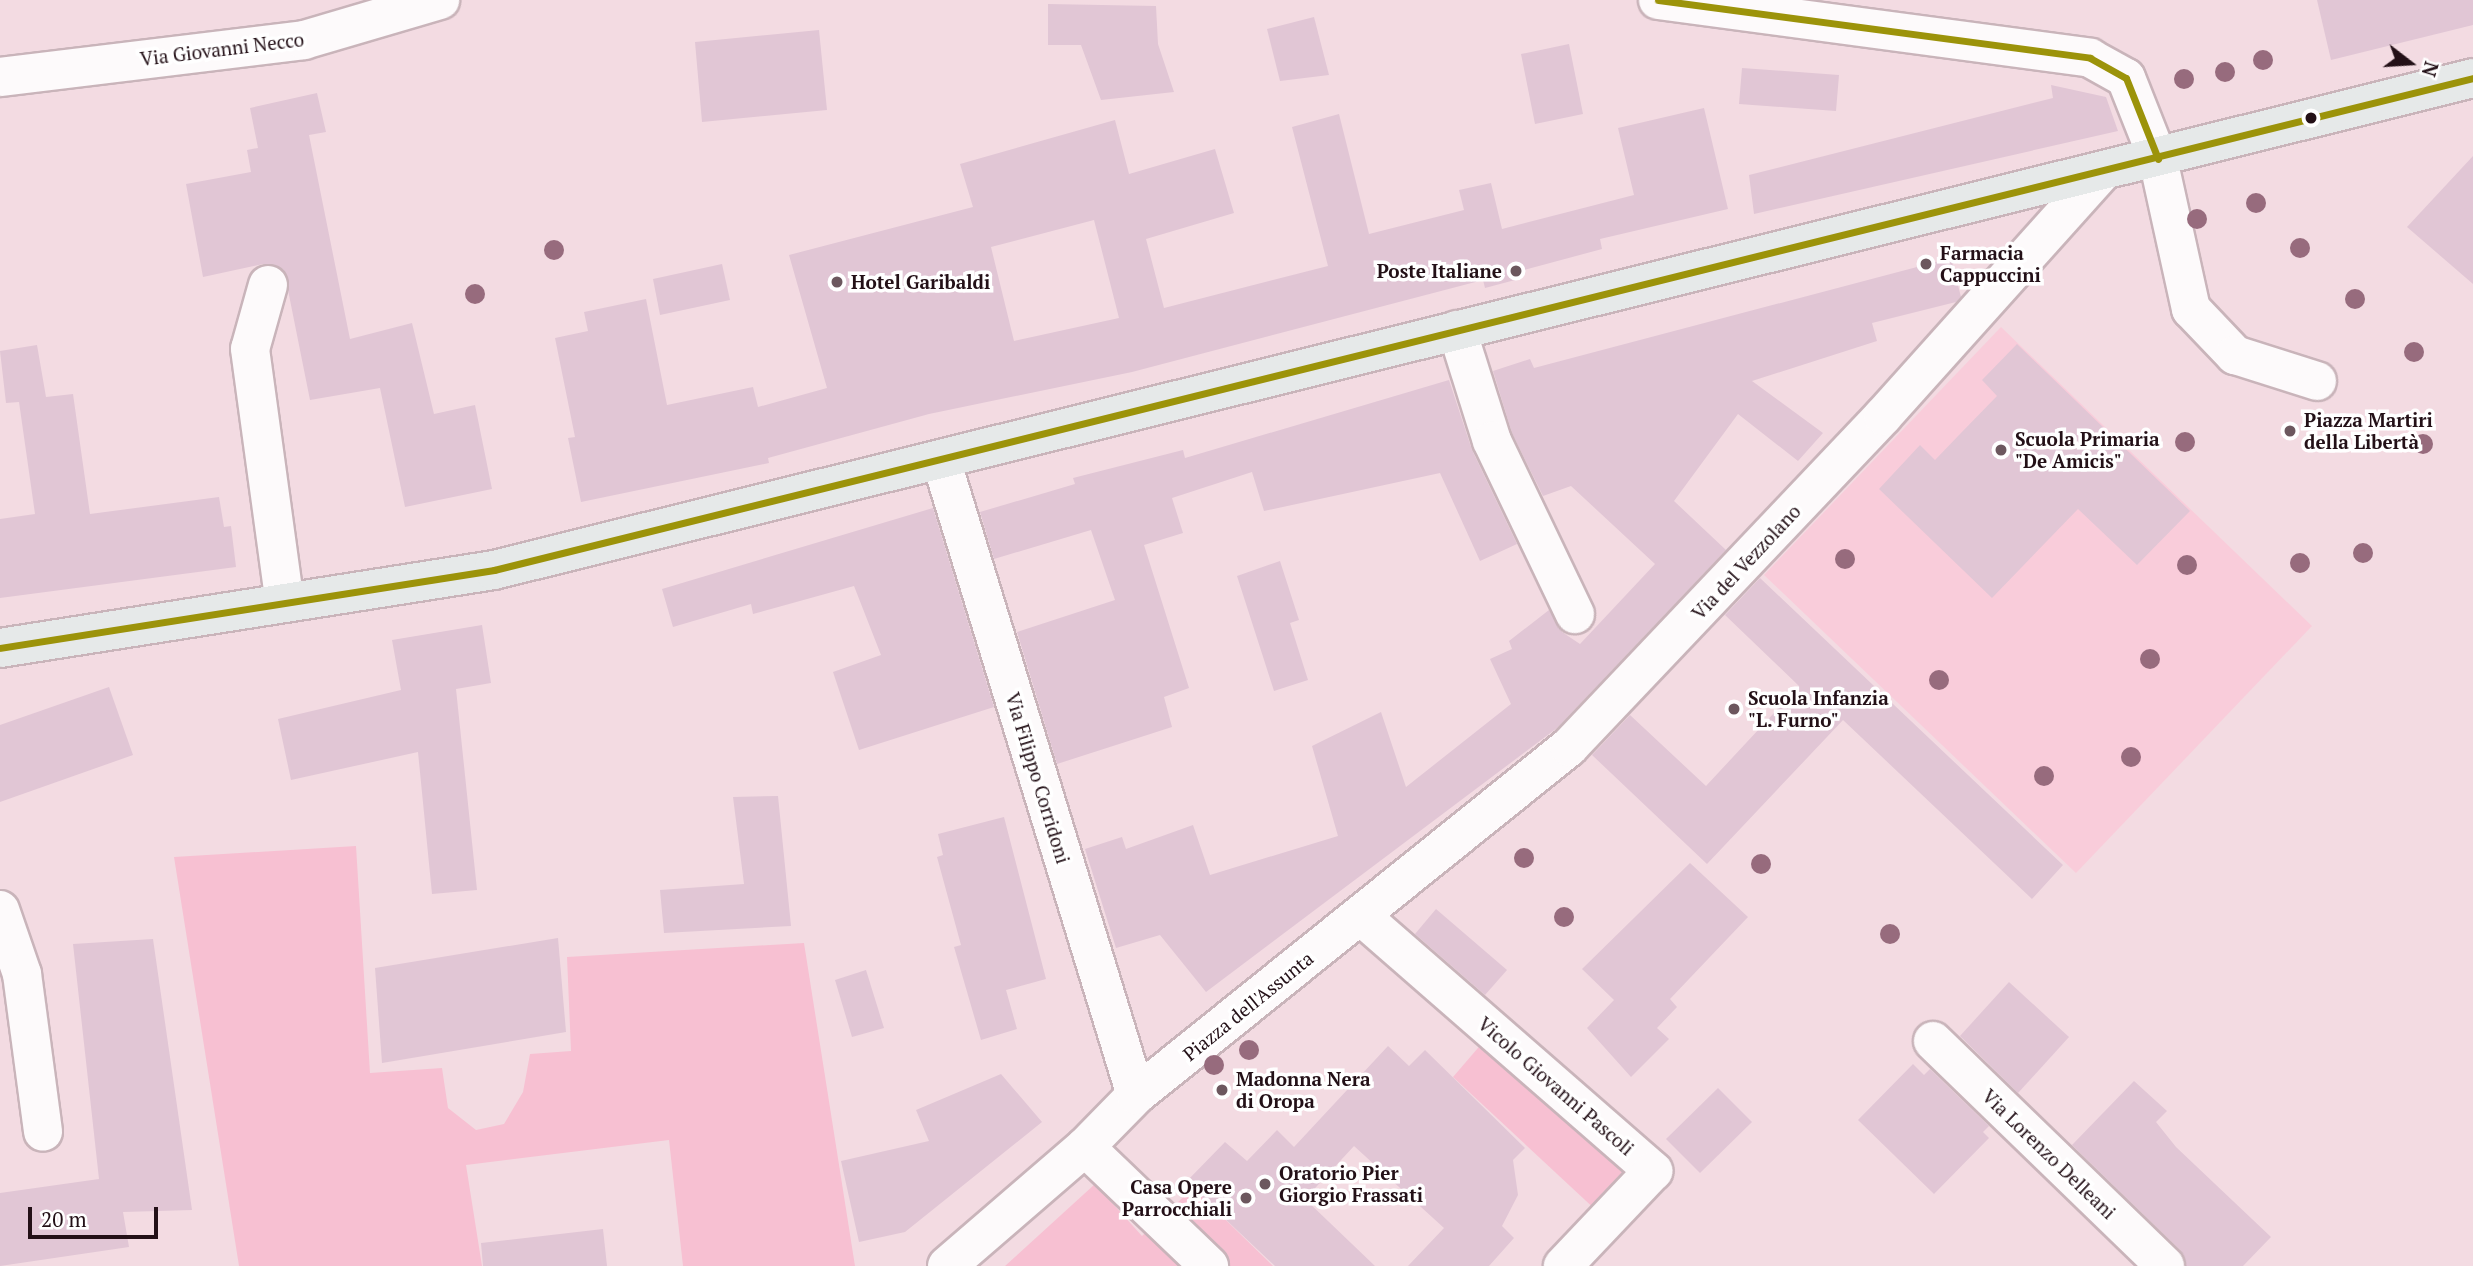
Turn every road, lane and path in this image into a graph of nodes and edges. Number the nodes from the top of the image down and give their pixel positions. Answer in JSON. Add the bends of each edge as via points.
{"nodes":[{"id":1,"x":440,"y":0,"type":"edge"},
{"id":2,"x":1658,"y":0,"type":"edge"},
{"id":3,"x":0,"y":77,"type":"edge"},
{"id":4,"x":2473,"y":78,"type":"edge"},
{"id":5,"x":2158,"y":159,"type":"junction"},
{"id":6,"x":2099,"y":175,"type":"junction"},
{"id":7,"x":268,"y":285,"type":"dead end"},
{"id":8,"x":1457,"y":330,"type":"junction"},
{"id":9,"x":2317,"y":380,"type":"dead end"},
{"id":10,"x":941,"y":460,"type":"junction"},
{"id":11,"x":285,"y":603,"type":"junction"},
{"id":12,"x":1575,"y":614,"type":"dead end"},
{"id":13,"x":0,"y":648,"type":"edge"},
{"id":14,"x":0,"y":910,"type":"edge"},
{"id":15,"x":1361,"y":916,"type":"junction"},
{"id":16,"x":1933,"y":1041,"type":"dead end"},
{"id":17,"x":1136,"y":1095,"type":"junction"},
{"id":18,"x":43,"y":1132,"type":"dead end"},
{"id":19,"x":1085,"y":1147,"type":"junction"},
{"id":20,"x":947,"y":1266,"type":"edge"},
{"id":21,"x":1209,"y":1266,"type":"edge"},
{"id":22,"x":1563,"y":1266,"type":"edge"},
{"id":23,"x":2165,"y":1266,"type":"edge"}],
"edges":[{"from":1,"to":3,"type":"street","name":"Via Giovanni Necco","via":[[304,40]]},
{"from":2,"to":5,"type":"street","via":[[2090,58],[2126,78]]},
{"from":4,"to":5,"type":"main road"},
{"from":5,"to":6,"type":"main road"},
{"from":5,"to":9,"type":"street","via":[[2191,309],[2235,355]]},
{"from":6,"to":8,"type":"main road"},
{"from":6,"to":15,"type":"street","name":"Via del Vezzolano","via":[[1883,416],[1569,747]]},
{"from":7,"to":11,"type":"street","via":[[250,349]]},
{"from":8,"to":10,"type":"main road"},
{"from":8,"to":12,"type":"street","via":[[1492,441]]},
{"from":10,"to":11,"type":"main road","via":[[494,570]]},
{"from":10,"to":17,"type":"street","name":"Via Filippo Corridoni"},
{"from":11,"to":13,"type":"main road"},
{"from":14,"to":18,"type":"street","via":[[23,974]]},
{"from":15,"to":17,"type":"street","name":"Piazza dell'Assunta"},
{"from":15,"to":22,"type":"street","name":"Vicolo Giovanni Pascoli","via":[[1653,1171]]},
{"from":16,"to":23,"type":"street","name":"Via Lorenzo Delleani"},
{"from":17,"to":19,"type":"street","name":"Piazza dell'Assunta"},
{"from":19,"to":20,"type":"street","name":"Piazza dell'Assunta"},
{"from":19,"to":21,"type":"street"}]}
